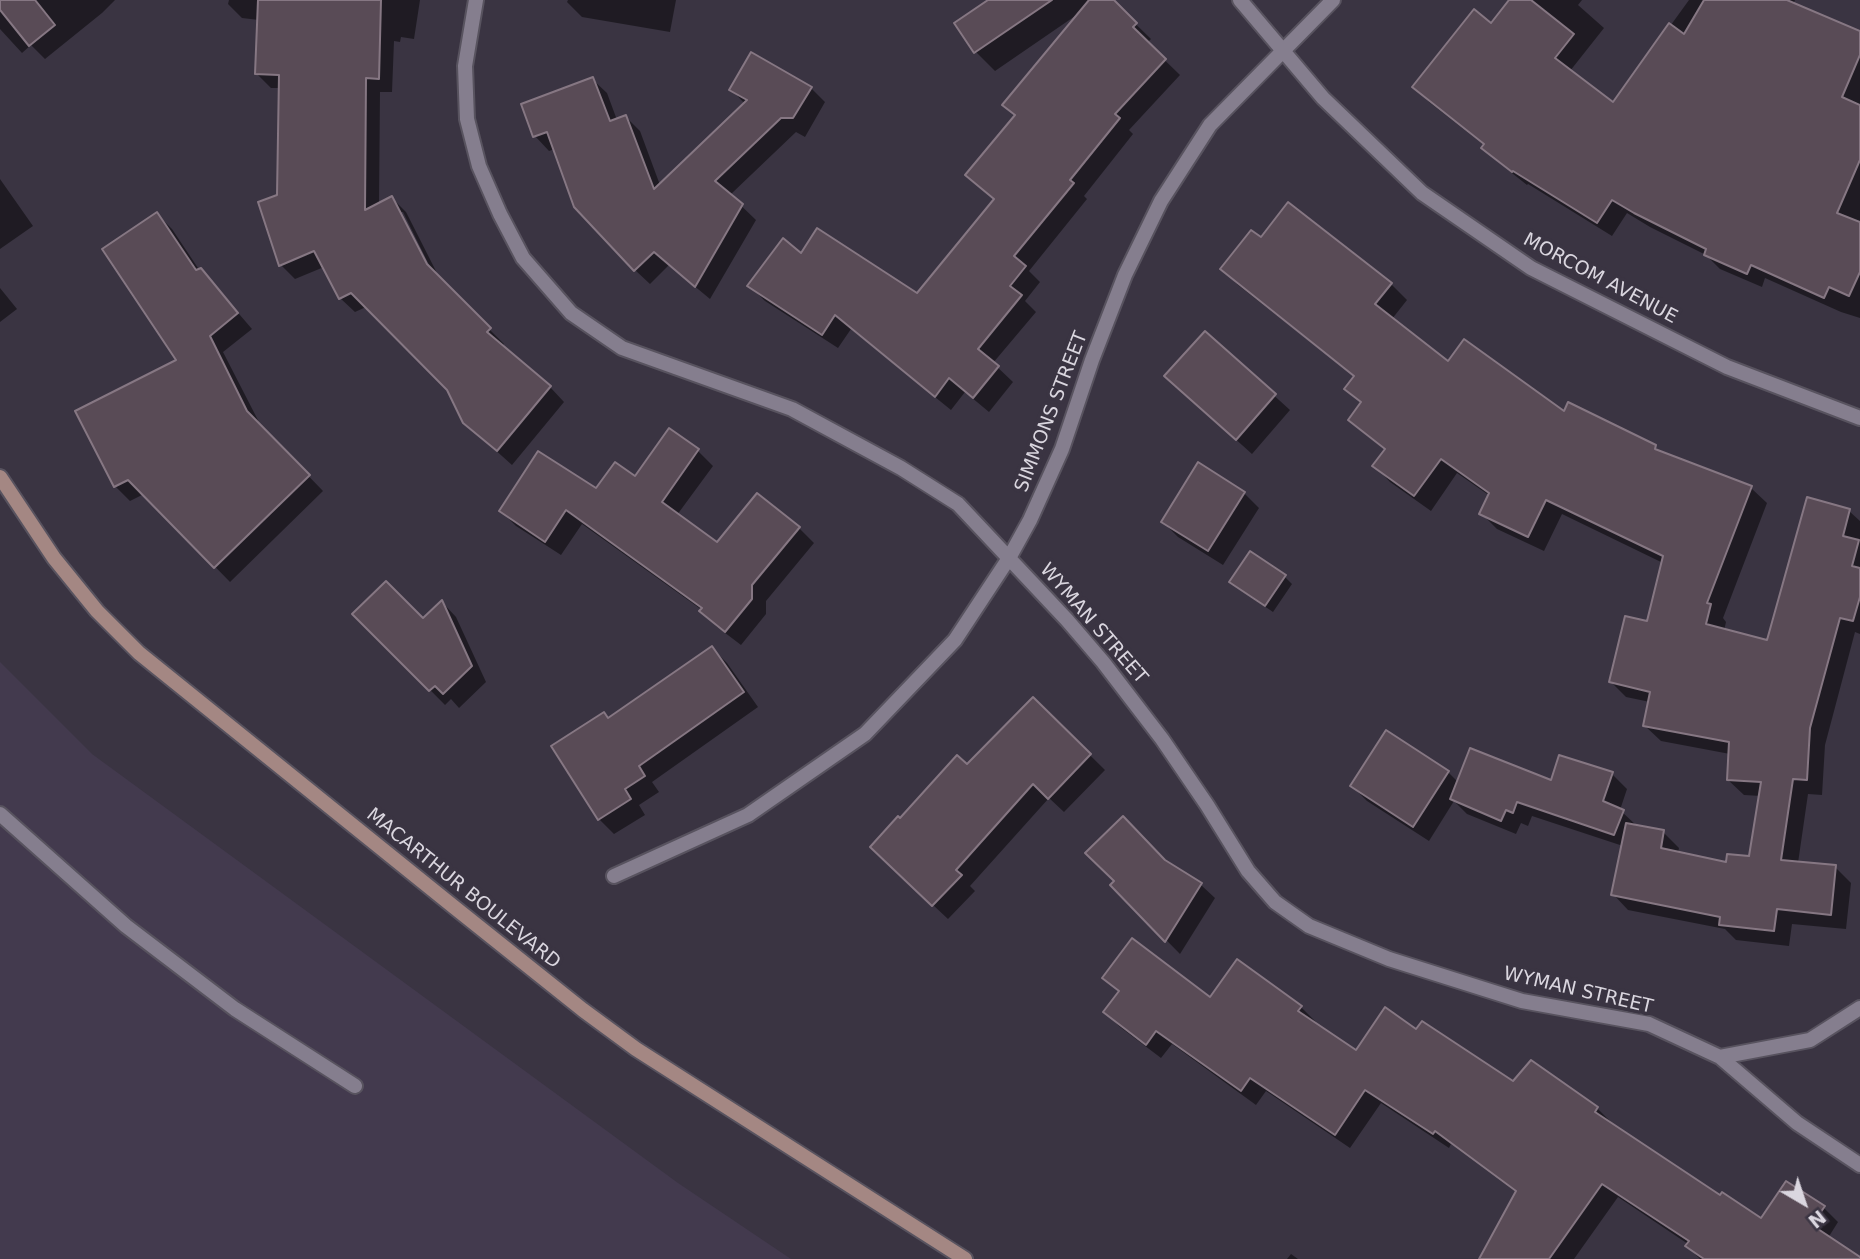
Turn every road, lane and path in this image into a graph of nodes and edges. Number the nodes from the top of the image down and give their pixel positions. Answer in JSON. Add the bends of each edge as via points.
{"nodes":[{"id":1,"x":476,"y":0,"type":"edge"},
{"id":2,"x":1240,"y":0,"type":"edge"},
{"id":3,"x":1333,"y":0,"type":"edge"},
{"id":4,"x":1283,"y":51,"type":"junction"},
{"id":5,"x":1860,"y":418,"type":"edge"},
{"id":6,"x":0,"y":477,"type":"edge"},
{"id":7,"x":1009,"y":558,"type":"junction"},
{"id":8,"x":0,"y":814,"type":"edge"},
{"id":9,"x":614,"y":876,"type":"dead end"},
{"id":10,"x":1860,"y":1008,"type":"edge"},
{"id":11,"x":1720,"y":1057,"type":"junction"},
{"id":12,"x":355,"y":1086,"type":"dead end"},
{"id":13,"x":1860,"y":1165,"type":"edge"},
{"id":14,"x":965,"y":1259,"type":"edge"}],
"edges":[{"from":1,"to":7,"type":"street","name":"WYMAN STREET","via":[[465,66],[467,120],[479,166],[523,258],[571,313],[622,348],[792,410],[901,468],[958,504]]},
{"from":2,"to":4,"type":"street","name":"MORCOM AVENUE"},
{"from":3,"to":4,"type":"street","name":"SIMMONS STREET"},
{"from":4,"to":5,"type":"street","name":"MORCOM AVENUE","via":[[1324,98],[1422,193],[1531,268],[1727,367]]},
{"from":4,"to":7,"type":"street","name":"SIMMONS STREET","via":[[1210,125],[1161,201],[1125,275],[1062,449]]},
{"from":6,"to":14,"type":"main road","name":"MACARTHUR BOULEVARD","via":[[54,558],[139,653],[627,1043]]},
{"from":7,"to":9,"type":"street","name":"SIMMONS STREET","via":[[956,640],[864,734],[748,815]]},
{"from":7,"to":11,"type":"street","name":"WYMAN STREET","via":[[1068,620],[1145,717],[1248,871],[1275,902],[1309,926],[1389,959],[1522,1001],[1649,1024]]},
{"from":8,"to":12,"type":"street","via":[[126,926],[235,1009]]},
{"from":10,"to":11,"type":"street","via":[[1810,1040]]},
{"from":11,"to":13,"type":"street","name":"WYMAN STREET","via":[[1797,1123]]}]}
